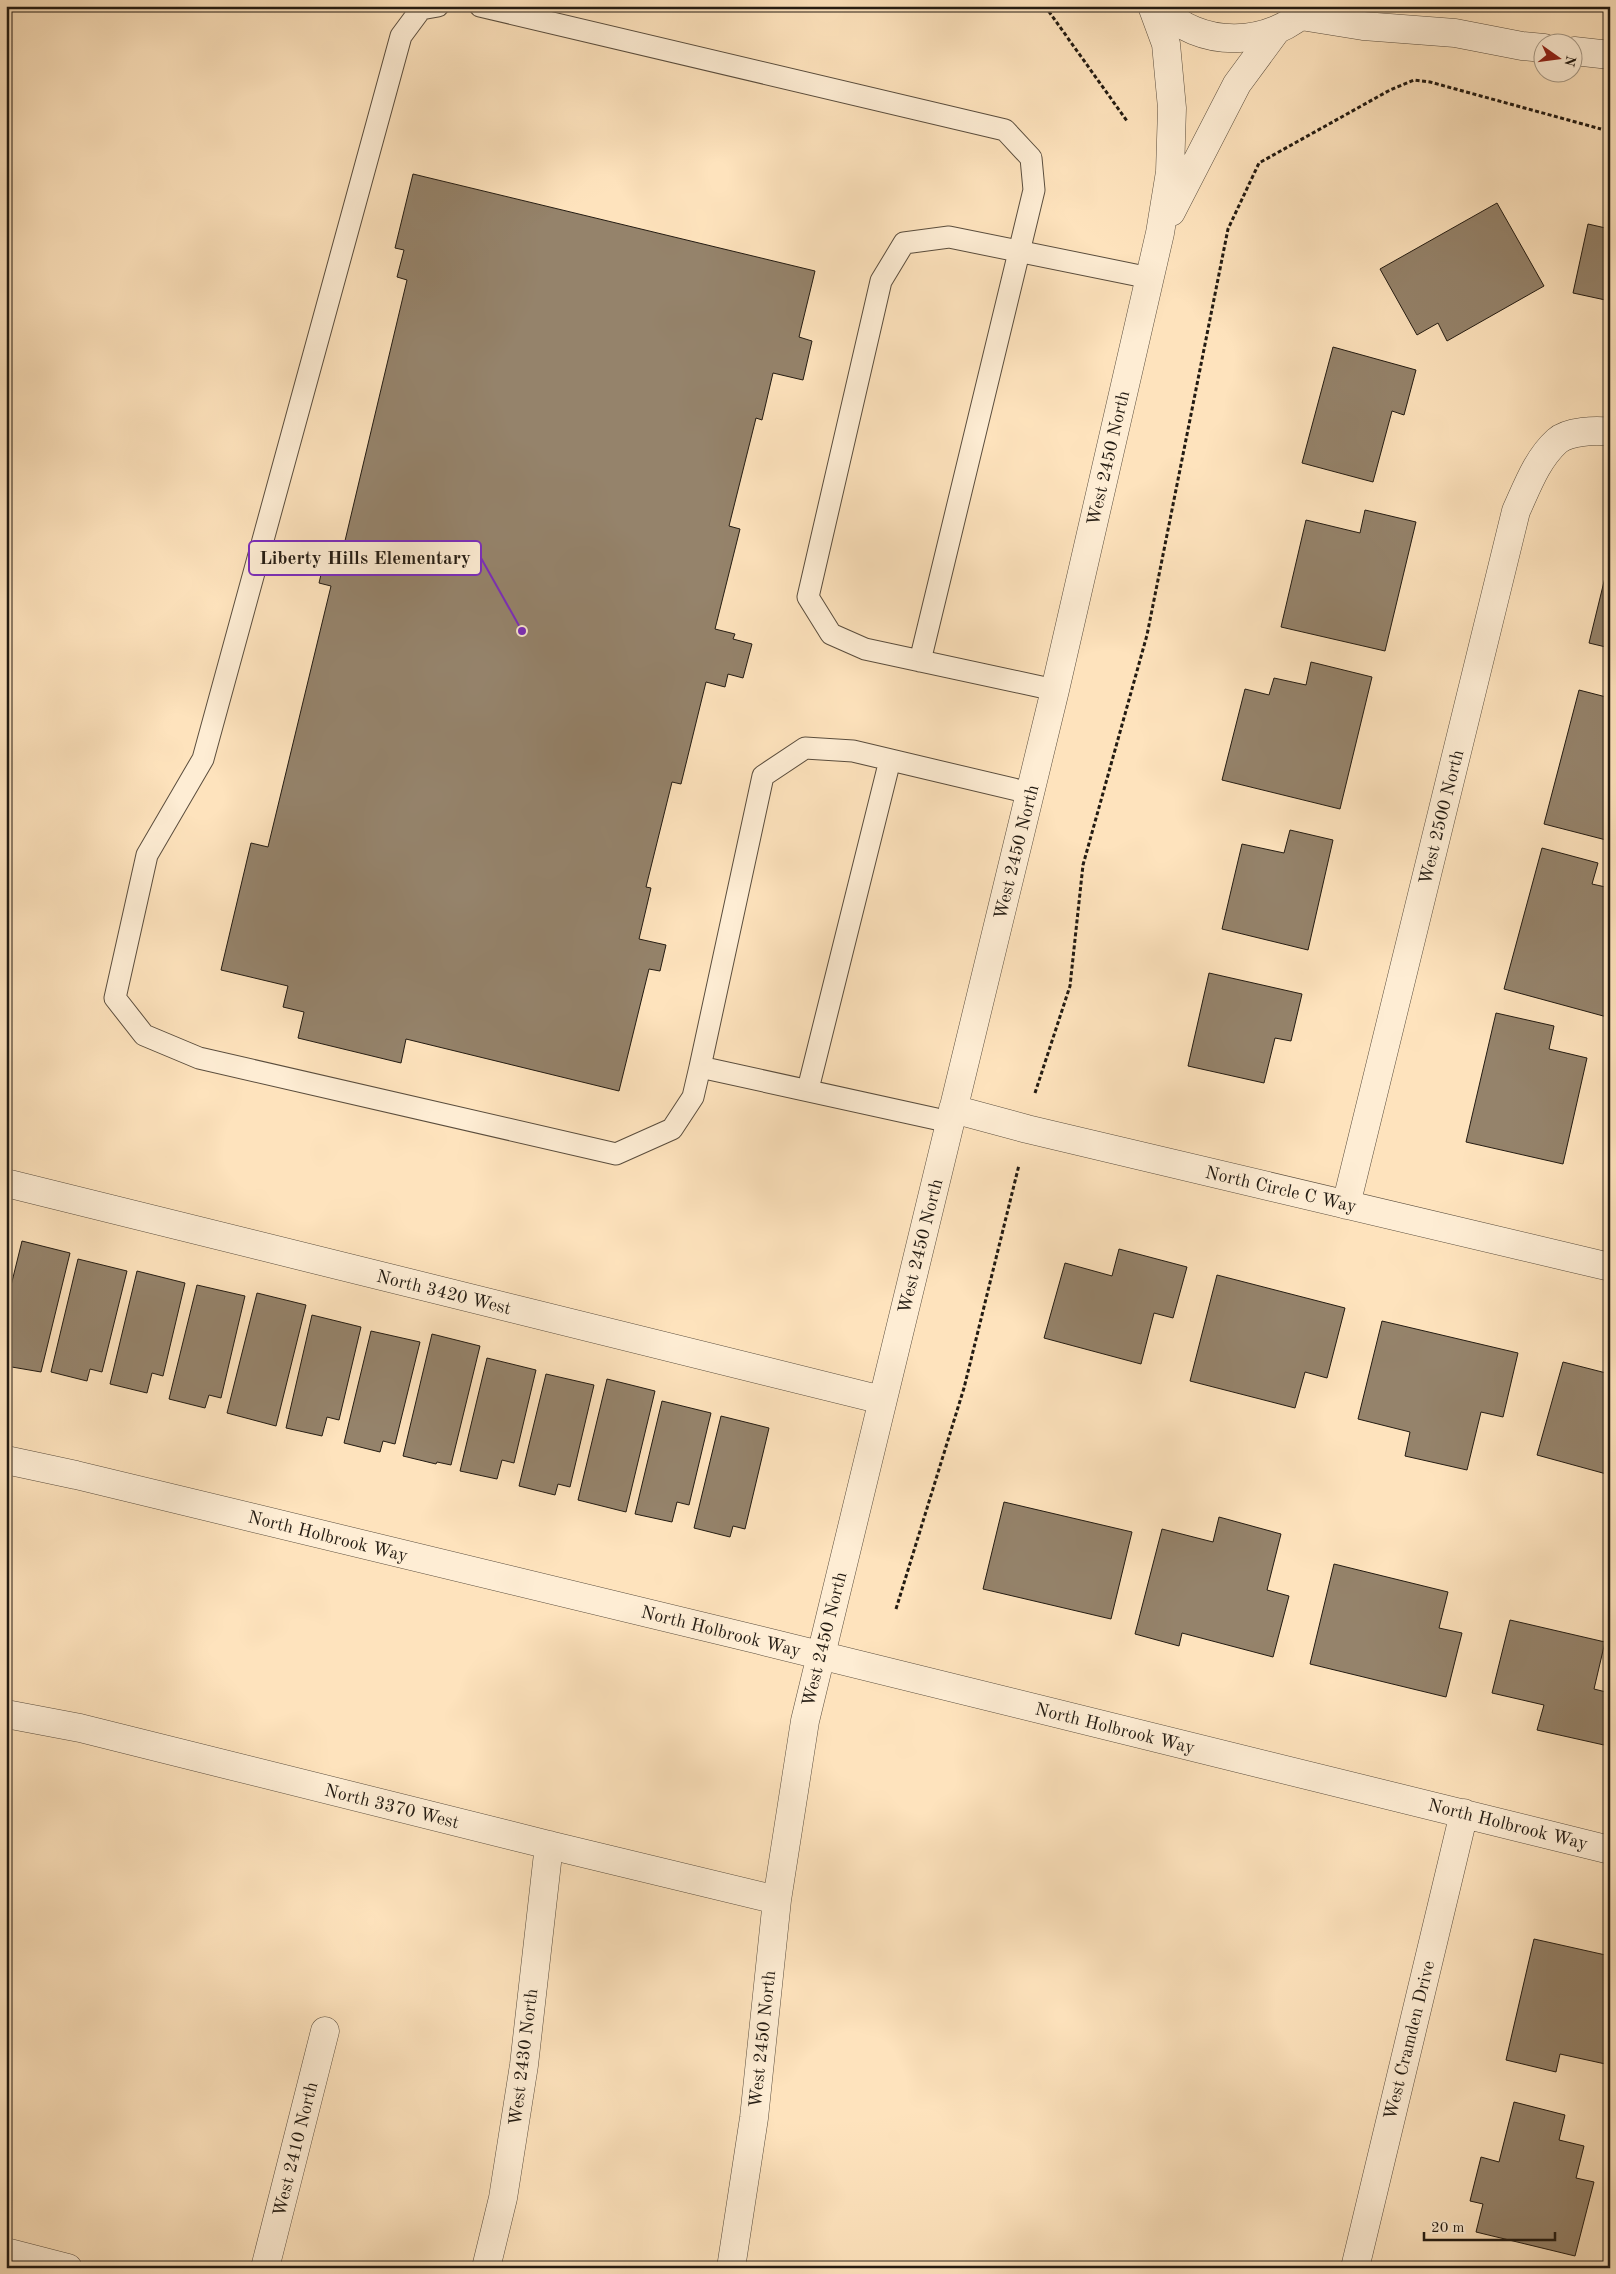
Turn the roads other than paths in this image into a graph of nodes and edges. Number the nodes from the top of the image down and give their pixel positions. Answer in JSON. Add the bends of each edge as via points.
{"nodes":[{"id":1,"x":438,"y":6,"type":"edge"},
{"id":2,"x":480,"y":6,"type":"edge"},
{"id":3,"x":1152,"y":6,"type":"edge"},
{"id":4,"x":1159,"y":6,"type":"edge"},
{"id":5,"x":1306,"y":11,"type":"edge"},
{"id":6,"x":1276,"y":31,"type":"junction"},
{"id":7,"x":1534,"y":46,"type":"edge"},
{"id":8,"x":1584,"y":52,"type":"edge"},
{"id":9,"x":1610,"y":55,"type":"edge"},
{"id":10,"x":1160,"y":233,"type":"junction"},
{"id":11,"x":1019,"y":251,"type":"junction"},
{"id":12,"x":1150,"y":278,"type":"junction"},
{"id":13,"x":1610,"y":432,"type":"edge"},
{"id":14,"x":920,"y":661,"type":"junction"},
{"id":15,"x":1055,"y":690,"type":"junction"},
{"id":16,"x":890,"y":760,"type":"junction"},
{"id":17,"x":1030,"y":793,"type":"junction"},
{"id":18,"x":700,"y":1067,"type":"junction"},
{"id":19,"x":808,"y":1089,"type":"junction"},
{"id":20,"x":952,"y":1116,"type":"junction"},
{"id":21,"x":6,"y":1183,"type":"edge"},
{"id":22,"x":1346,"y":1205,"type":"junction"},
{"id":23,"x":1610,"y":1267,"type":"edge"},
{"id":24,"x":882,"y":1400,"type":"junction"},
{"id":25,"x":6,"y":1460,"type":"edge"},
{"id":26,"x":820,"y":1655,"type":"junction"},
{"id":27,"x":6,"y":1714,"type":"edge"},
{"id":28,"x":1464,"y":1813,"type":"junction"},
{"id":29,"x":549,"y":1845,"type":"junction"},
{"id":30,"x":1610,"y":1850,"type":"edge"},
{"id":31,"x":777,"y":1900,"type":"junction"},
{"id":32,"x":325,"y":2030,"type":"dead end"},
{"id":33,"x":6,"y":2252,"type":"edge"},
{"id":34,"x":68,"y":2268,"type":"edge"},
{"id":35,"x":265,"y":2268,"type":"edge"},
{"id":36,"x":486,"y":2268,"type":"edge"},
{"id":37,"x":731,"y":2268,"type":"edge"},
{"id":38,"x":1355,"y":2268,"type":"edge"}],
"edges":[{"from":1,"to":18,"type":"lane","via":[[421,9],[401,36],[203,759],[147,854],[115,998],[144,1035],[199,1058],[616,1154],[672,1129],[693,1097]]},
{"from":2,"to":11,"type":"lane","via":[[1005,130],[1031,158],[1034,190]]},
{"from":3,"to":10,"type":"street","name":"West 2450 North","via":[[1166,44],[1172,108],[1170,172]]},
{"from":4,"to":6,"type":"street","via":[[1192,30],[1219,38],[1248,38]]},
{"from":5,"to":6,"type":"street"},
{"from":5,"to":7,"type":"street","via":[[1363,26],[1455,33]]},
{"from":6,"to":10,"type":"street","name":"West 2450 North","via":[[1237,84]]},
{"from":8,"to":9,"type":"street"},
{"from":10,"to":12,"type":"street","name":"West 2450 North"},
{"from":11,"to":12,"type":"lane"},
{"from":11,"to":14,"type":"lane"},
{"from":11,"to":14,"type":"lane","via":[[949,237],[904,244],[881,281],[808,597],[831,634],[865,649]]},
{"from":12,"to":15,"type":"street","name":"West 2450 North"},
{"from":13,"to":22,"type":"street","name":"West 2500 North","via":[[1591,430],[1558,439],[1532,474],[1516,511]]},
{"from":14,"to":15,"type":"lane"},
{"from":15,"to":17,"type":"street","name":"West 2450 North"},
{"from":16,"to":17,"type":"lane"},
{"from":16,"to":18,"type":"lane","via":[[853,751],[805,748],[763,776]]},
{"from":16,"to":19,"type":"lane"},
{"from":17,"to":20,"type":"street","name":"West 2450 North"},
{"from":18,"to":19,"type":"lane"},
{"from":19,"to":20,"type":"lane"},
{"from":20,"to":22,"type":"street","name":"North Circle C Way"},
{"from":20,"to":24,"type":"street","name":"West 2450 North"},
{"from":21,"to":24,"type":"street","name":"North 3420 West"},
{"from":22,"to":23,"type":"street","name":"North Circle C Way"},
{"from":24,"to":26,"type":"street","name":"West 2450 North"},
{"from":25,"to":26,"type":"street","name":"North Holbrook Way"},
{"from":26,"to":28,"type":"street","name":"North Holbrook Way"},
{"from":26,"to":31,"type":"street","name":"West 2450 North","via":[[804,1721]]},
{"from":27,"to":29,"type":"street","name":"North 3370 West","via":[[80,1728]]},
{"from":28,"to":30,"type":"street","name":"North Holbrook Way"},
{"from":28,"to":38,"type":"street","name":"West Cramden Drive"},
{"from":29,"to":31,"type":"street","name":"North 3370 West"},
{"from":29,"to":36,"type":"street","name":"West 2430 North","via":[[524,2065],[503,2198]]},
{"from":31,"to":37,"type":"street","name":"West 2450 North","via":[[754,2118]]},
{"from":32,"to":35,"type":"street","name":"West 2410 North"},
{"from":33,"to":34,"type":"street"}]}
